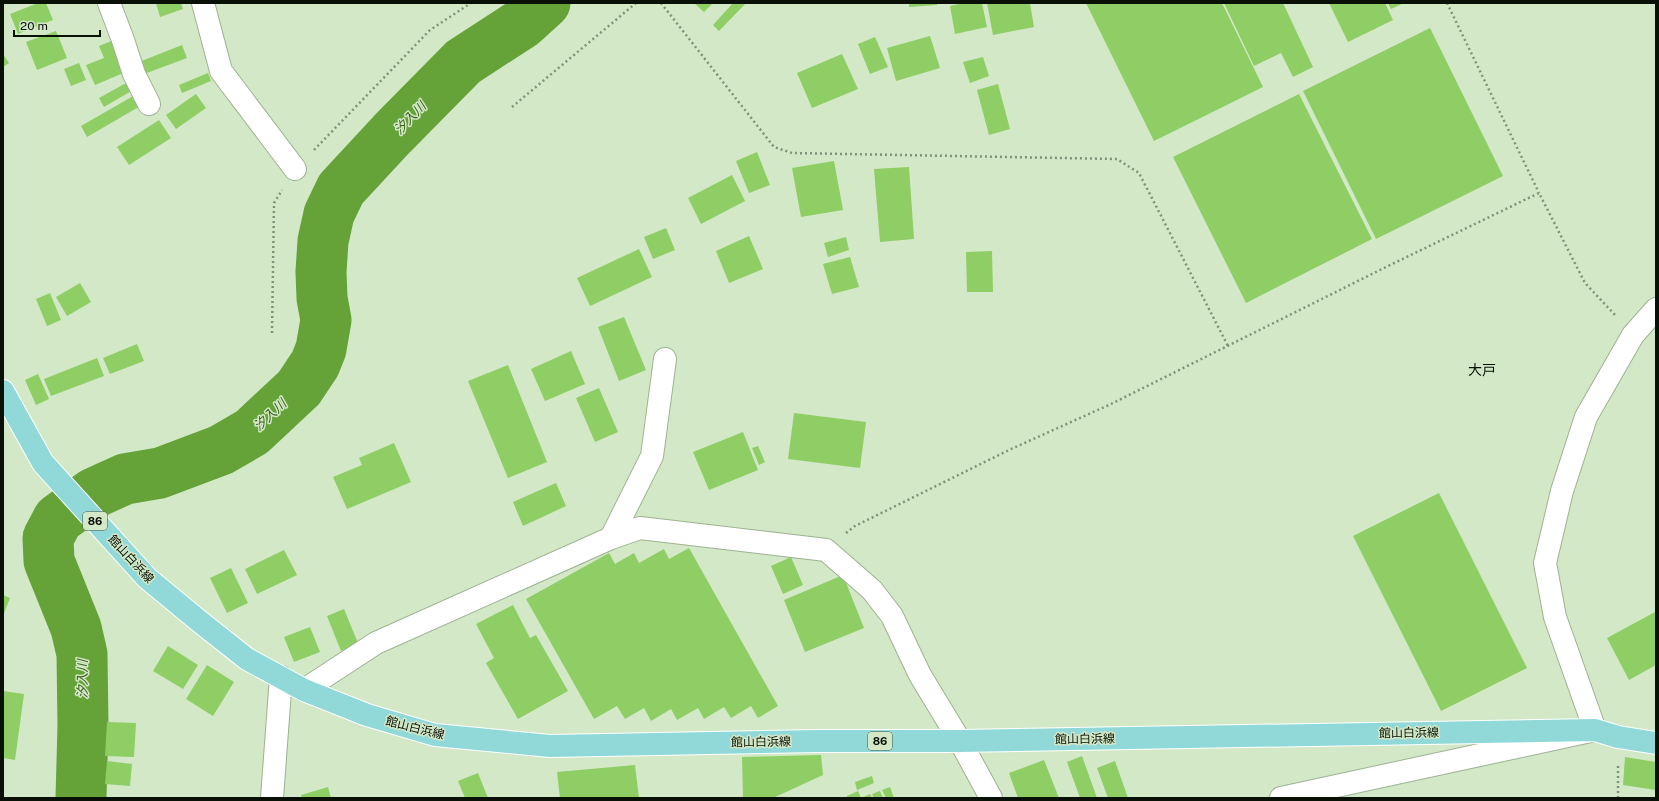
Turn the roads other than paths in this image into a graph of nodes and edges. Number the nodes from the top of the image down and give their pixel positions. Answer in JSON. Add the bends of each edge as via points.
{"nodes":[{"id":1,"x":110,"y":3,"type":"edge"},
{"id":2,"x":203,"y":3,"type":"edge"},
{"id":3,"x":149,"y":104,"type":"dead end"},
{"id":4,"x":295,"y":169,"type":"road end"},
{"id":5,"x":1656,"y":309,"type":"edge"},
{"id":6,"x":665,"y":359,"type":"dead end"},
{"id":7,"x":3,"y":391,"type":"edge"},
{"id":8,"x":612,"y":538,"type":"junction"},
{"id":9,"x":281,"y":677,"type":"junction"},
{"id":10,"x":304,"y":690,"type":"junction"},
{"id":11,"x":1595,"y":730,"type":"junction"},
{"id":12,"x":960,"y":741,"type":"junction"},
{"id":13,"x":1656,"y":743,"type":"edge"},
{"id":14,"x":272,"y":798,"type":"edge"},
{"id":15,"x":991,"y":798,"type":"edge"},
{"id":16,"x":1281,"y":798,"type":"edge"}],
"edges":[{"from":1,"to":3,"type":"street","via":[[134,74]]},
{"from":2,"to":4,"type":"street","via":[[222,71]]},
{"from":5,"to":11,"type":"street","via":[[1633,335],[1586,417],[1562,491],[1545,563],[1555,617]]},
{"from":6,"to":8,"type":"street","via":[[652,456]]},
{"from":7,"to":9,"type":"main road","name":"館山白浜線","number":"86","via":[[43,463],[147,578],[248,659]]},
{"from":8,"to":10,"type":"street","via":[[376,643]]},
{"from":8,"to":12,"type":"street","via":[[640,528],[826,550],[872,590],[892,616],[920,674]]},
{"from":9,"to":10,"type":"main road","name":"館山白浜線","number":"86"},
{"from":9,"to":14,"type":"street"},
{"from":10,"to":12,"type":"main road","name":"館山白浜線","number":"86","via":[[367,715],[434,735],[550,746]]},
{"from":11,"to":12,"type":"main road","name":"館山白浜線","number":"86"},
{"from":11,"to":13,"type":"main road","name":"館山白浜線","number":"86","via":[[1618,737]]},
{"from":11,"to":16,"type":"street"},
{"from":12,"to":15,"type":"street"}]}
